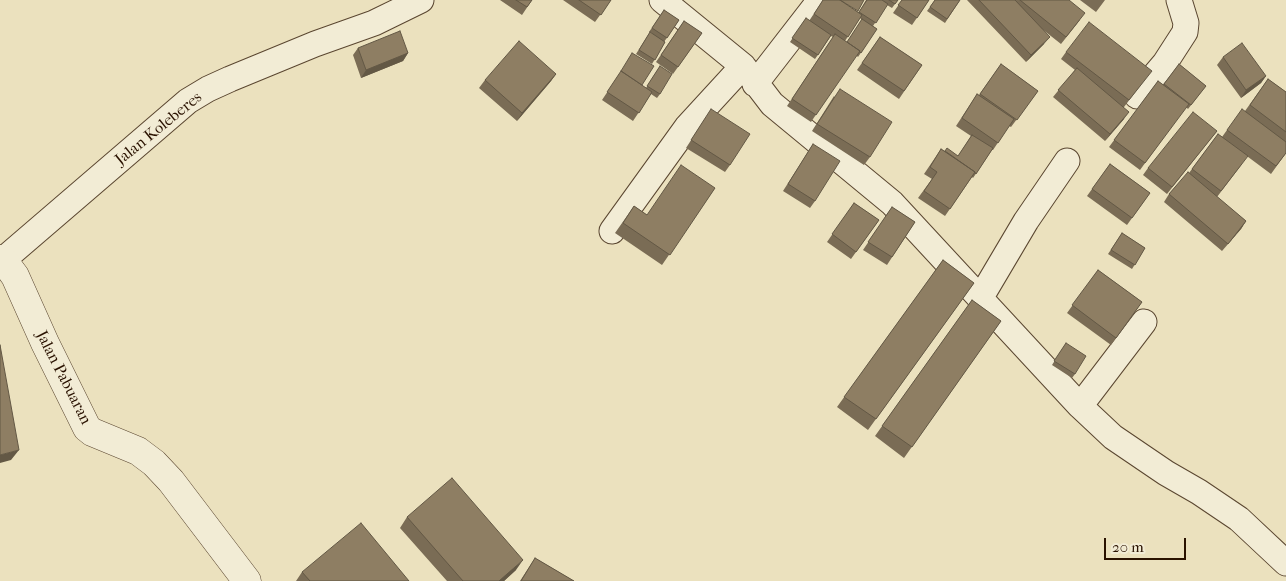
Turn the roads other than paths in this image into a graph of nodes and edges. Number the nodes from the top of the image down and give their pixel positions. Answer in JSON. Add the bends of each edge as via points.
{"nodes":[{"id":1,"x":421,"y":0,"type":"edge"},
{"id":2,"x":662,"y":0,"type":"edge"},
{"id":3,"x":820,"y":0,"type":"edge"},
{"id":4,"x":1179,"y":0,"type":"edge"},
{"id":5,"x":749,"y":75,"type":"junction"},
{"id":6,"x":1137,"y":96,"type":"edge"},
{"id":7,"x":1067,"y":161,"type":"dead end"},
{"id":8,"x":612,"y":230,"type":"dead end"},
{"id":9,"x":2,"y":260,"type":"edge"},
{"id":10,"x":981,"y":298,"type":"junction"},
{"id":11,"x":1144,"y":322,"type":"dead end"},
{"id":12,"x":1080,"y":406,"type":"junction"},
{"id":13,"x":1286,"y":563,"type":"edge"},
{"id":14,"x":247,"y":581,"type":"edge"}],
"edges":[{"from":1,"to":9,"type":"street","name":"Jalan Koleberes","via":[[374,23],[208,89],[188,101]]},
{"from":2,"to":5,"type":"street"},
{"from":3,"to":5,"type":"street"},
{"from":4,"to":6,"type":"street","via":[[1186,23],[1184,32]]},
{"from":5,"to":8,"type":"street","via":[[710,101]]},
{"from":5,"to":10,"type":"street","via":[[772,104],[892,203]]},
{"from":7,"to":10,"type":"street","via":[[1026,221]]},
{"from":9,"to":14,"type":"street","name":"Jalan Pabuaran","via":[[15,276],[87,428],[138,451],[154,463]]},
{"from":10,"to":12,"type":"street"},
{"from":11,"to":12,"type":"street"},
{"from":12,"to":13,"type":"street","via":[[1113,437],[1239,519]]}]}
